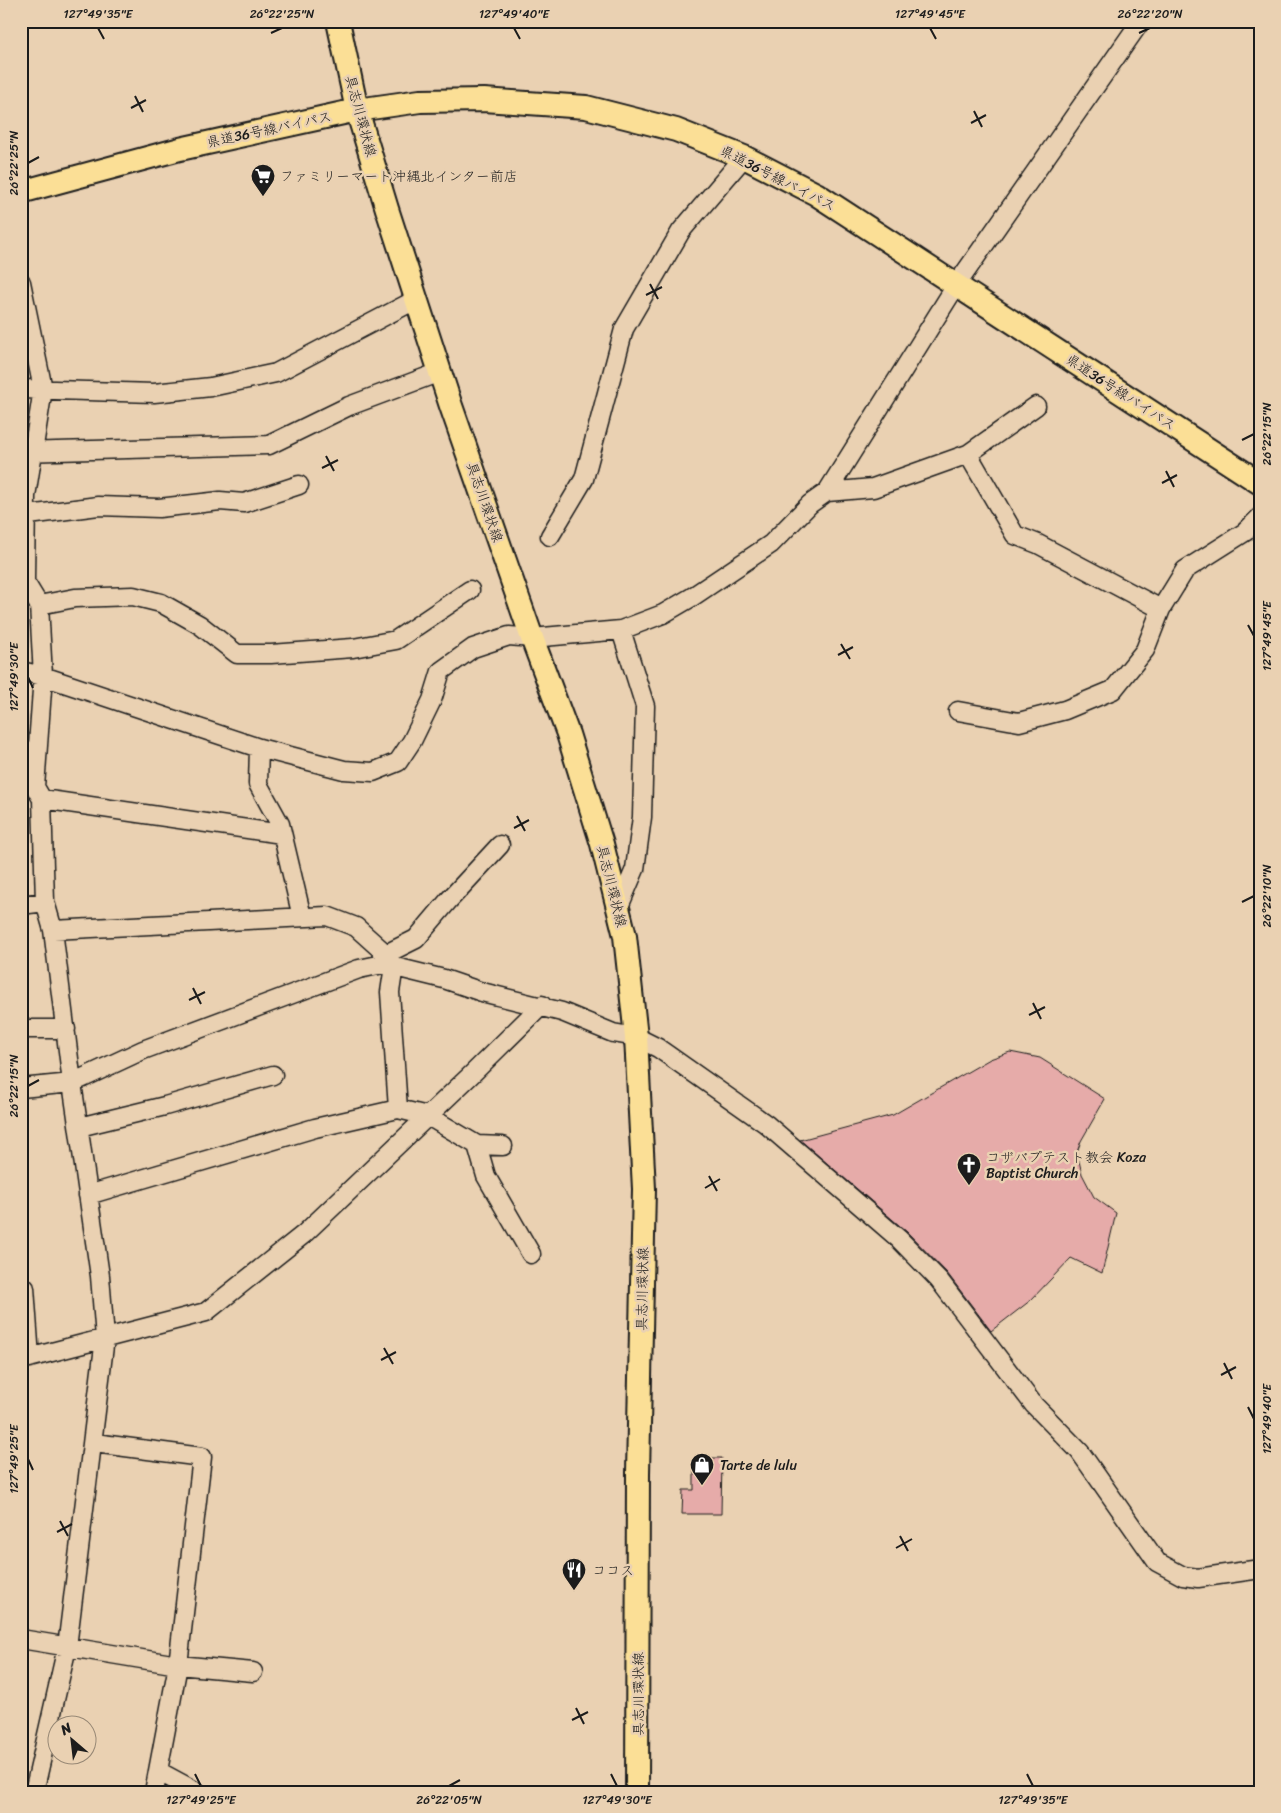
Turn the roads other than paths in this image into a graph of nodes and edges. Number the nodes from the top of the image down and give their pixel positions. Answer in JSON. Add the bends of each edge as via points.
{"nodes":[{"id":1,"x":338,"y":21,"type":"edge"},
{"id":2,"x":1142,"y":21,"type":"edge"},
{"id":3,"x":357,"y":110,"type":"junction"},
{"id":4,"x":744,"y":158,"type":"junction"},
{"id":5,"x":21,"y":192,"type":"edge"},
{"id":6,"x":21,"y":282,"type":"edge"},
{"id":7,"x":957,"y":284,"type":"junction"},
{"id":8,"x":417,"y":299,"type":"junction"},
{"id":9,"x":25,"y":318,"type":"edge"},
{"id":10,"x":440,"y":372,"type":"junction"},
{"id":11,"x":43,"y":388,"type":"junction"},
{"id":12,"x":21,"y":389,"type":"edge"},
{"id":13,"x":1036,"y":406,"type":"dead end"},
{"id":14,"x":28,"y":452,"type":"edge"},
{"id":15,"x":968,"y":454,"type":"junction"},
{"id":16,"x":1260,"y":483,"type":"edge"},
{"id":17,"x":299,"y":485,"type":"dead end"},
{"id":18,"x":827,"y":492,"type":"junction"},
{"id":19,"x":24,"y":516,"type":"edge"},
{"id":20,"x":1260,"y":517,"type":"edge"},
{"id":21,"x":550,"y":536,"type":"dead end"},
{"id":22,"x":23,"y":582,"type":"edge"},
{"id":23,"x":470,"y":590,"type":"dead end"},
{"id":24,"x":39,"y":604,"type":"junction"},
{"id":25,"x":1161,"y":609,"type":"junction"},
{"id":26,"x":621,"y":630,"type":"junction"},
{"id":27,"x":532,"y":638,"type":"junction"},
{"id":28,"x":21,"y":671,"type":"edge"},
{"id":29,"x":43,"y":676,"type":"junction"},
{"id":30,"x":958,"y":711,"type":"dead end"},
{"id":31,"x":258,"y":748,"type":"junction"},
{"id":32,"x":33,"y":791,"type":"edge"},
{"id":33,"x":282,"y":834,"type":"junction"},
{"id":34,"x":500,"y":845,"type":"dead end"},
{"id":35,"x":45,"y":902,"type":"junction"},
{"id":36,"x":21,"y":905,"type":"edge"},
{"id":37,"x":618,"y":909,"type":"junction"},
{"id":38,"x":302,"y":917,"type":"junction"},
{"id":39,"x":53,"y":930,"type":"junction"},
{"id":40,"x":390,"y":960,"type":"junction"},
{"id":41,"x":542,"y":1005,"type":"junction"},
{"id":42,"x":21,"y":1029,"type":"edge"},
{"id":43,"x":66,"y":1029,"type":"junction"},
{"id":44,"x":636,"y":1037,"type":"junction"},
{"id":45,"x":273,"y":1075,"type":"dead end"},
{"id":46,"x":72,"y":1082,"type":"junction"},
{"id":47,"x":21,"y":1088,"type":"edge"},
{"id":48,"x":398,"y":1109,"type":"junction"},
{"id":49,"x":428,"y":1116,"type":"junction"},
{"id":50,"x":79,"y":1127,"type":"junction"},
{"id":51,"x":477,"y":1145,"type":"junction"},
{"id":52,"x":503,"y":1146,"type":"dead end"},
{"id":53,"x":88,"y":1195,"type":"junction"},
{"id":54,"x":531,"y":1254,"type":"dead end"},
{"id":55,"x":25,"y":1288,"type":"dead end"},
{"id":56,"x":105,"y":1338,"type":"junction"},
{"id":57,"x":25,"y":1359,"type":"edge"},
{"id":58,"x":94,"y":1443,"type":"junction"},
{"id":59,"x":1260,"y":1569,"type":"edge"},
{"id":60,"x":21,"y":1639,"type":"edge"},
{"id":61,"x":68,"y":1647,"type":"junction"},
{"id":62,"x":178,"y":1665,"type":"junction"},
{"id":63,"x":253,"y":1672,"type":"dead end"},
{"id":64,"x":158,"y":1771,"type":"junction"},
{"id":65,"x":34,"y":1792,"type":"edge"},
{"id":66,"x":154,"y":1792,"type":"edge"},
{"id":67,"x":197,"y":1792,"type":"edge"},
{"id":68,"x":637,"y":1792,"type":"edge"}],
"edges":[{"from":1,"to":3,"type":"main road","name":"具志川環状線"},
{"from":2,"to":7,"type":"street"},
{"from":3,"to":4,"type":"main road","name":"県道36号線バイパス","via":[[420,100],[484,100],[586,107],[676,130]]},
{"from":3,"to":5,"type":"main road","name":"県道36号線バイパス","via":[[180,149]]},
{"from":3,"to":8,"type":"main road","name":"具志川環状線"},
{"from":4,"to":7,"type":"main road","name":"県道36号線バイパス","via":[[816,194]]},
{"from":4,"to":21,"type":"street","via":[[682,231],[624,328],[584,479]]},
{"from":6,"to":9,"type":"street"},
{"from":7,"to":16,"type":"main road","name":"県道36号線バイパス"},
{"from":7,"to":18,"type":"street"},
{"from":8,"to":10,"type":"main road","name":"具志川環状線"},
{"from":8,"to":11,"type":"street","via":[[276,373],[211,387],[154,393]]},
{"from":9,"to":11,"type":"street"},
{"from":10,"to":14,"type":"street","via":[[349,406],[269,445]]},
{"from":10,"to":27,"type":"main road","name":"具志川環状線"},
{"from":11,"to":12,"type":"street"},
{"from":11,"to":14,"type":"street"},
{"from":13,"to":15,"type":"street"},
{"from":14,"to":19,"type":"street"},
{"from":15,"to":18,"type":"street","via":[[873,488]]},
{"from":15,"to":25,"type":"street","via":[[1015,535]]},
{"from":17,"to":19,"type":"street","via":[[244,503],[220,501],[159,508],[98,506]]},
{"from":18,"to":26,"type":"street","via":[[810,504],[771,544],[692,597],[663,614]]},
{"from":19,"to":22,"type":"street"},
{"from":20,"to":25,"type":"street","via":[[1245,532],[1186,570]]},
{"from":22,"to":24,"type":"street"},
{"from":23,"to":24,"type":"street","via":[[396,640],[353,648],[271,654],[237,654],[200,625],[161,603],[133,596],[75,598]]},
{"from":24,"to":29,"type":"street"},
{"from":25,"to":30,"type":"street","via":[[1145,650],[1113,690],[1066,710],[1019,722]]},
{"from":26,"to":27,"type":"street"},
{"from":26,"to":37,"type":"street","via":[[646,706],[642,817],[635,869]]},
{"from":27,"to":31,"type":"street","via":[[509,636],[473,648],[441,671],[432,700],[398,762],[373,772],[344,770]]},
{"from":27,"to":37,"type":"main road","name":"具志川環状線","via":[[568,734]]},
{"from":28,"to":29,"type":"street"},
{"from":29,"to":31,"type":"street"},
{"from":29,"to":32,"type":"street"},
{"from":31,"to":33,"type":"street","via":[[258,784],[280,824]]},
{"from":32,"to":33,"type":"street"},
{"from":32,"to":35,"type":"street"},
{"from":33,"to":38,"type":"street"},
{"from":34,"to":40,"type":"street","via":[[416,939]]},
{"from":35,"to":36,"type":"street"},
{"from":35,"to":39,"type":"street"},
{"from":37,"to":44,"type":"main road","name":"具志川環状線","via":[[625,936]]},
{"from":38,"to":39,"type":"street"},
{"from":38,"to":40,"type":"street","via":[[327,916],[356,927]]},
{"from":39,"to":43,"type":"street"},
{"from":40,"to":41,"type":"street","via":[[482,992]]},
{"from":40,"to":46,"type":"street","via":[[143,1050]]},
{"from":40,"to":48,"type":"street"},
{"from":41,"to":44,"type":"street","via":[[613,1033]]},
{"from":41,"to":49,"type":"street"},
{"from":42,"to":43,"type":"street"},
{"from":43,"to":46,"type":"street"},
{"from":44,"to":59,"type":"street","via":[[658,1048],[766,1124],[899,1239],[940,1280],[1034,1405],[1080,1452],[1157,1562],[1183,1576],[1198,1578]]},
{"from":44,"to":68,"type":"main road","name":"具志川環状線","via":[[644,1189],[638,1472]]},
{"from":45,"to":50,"type":"street"},
{"from":46,"to":47,"type":"street"},
{"from":46,"to":50,"type":"street"},
{"from":48,"to":49,"type":"street"},
{"from":48,"to":53,"type":"street","via":[[315,1128]]},
{"from":49,"to":51,"type":"street"},
{"from":49,"to":56,"type":"street","via":[[304,1234],[206,1312]]},
{"from":50,"to":53,"type":"street"},
{"from":51,"to":52,"type":"street"},
{"from":51,"to":54,"type":"street","via":[[486,1176]]},
{"from":53,"to":56,"type":"street"},
{"from":55,"to":57,"type":"street"},
{"from":56,"to":57,"type":"street"},
{"from":56,"to":58,"type":"street"},
{"from":58,"to":61,"type":"street"},
{"from":58,"to":62,"type":"street","via":[[202,1458]]},
{"from":60,"to":61,"type":"street"},
{"from":61,"to":62,"type":"street"},
{"from":61,"to":65,"type":"street"},
{"from":62,"to":63,"type":"street"},
{"from":62,"to":64,"type":"street"},
{"from":64,"to":66,"type":"street"},
{"from":64,"to":67,"type":"street"}]}
